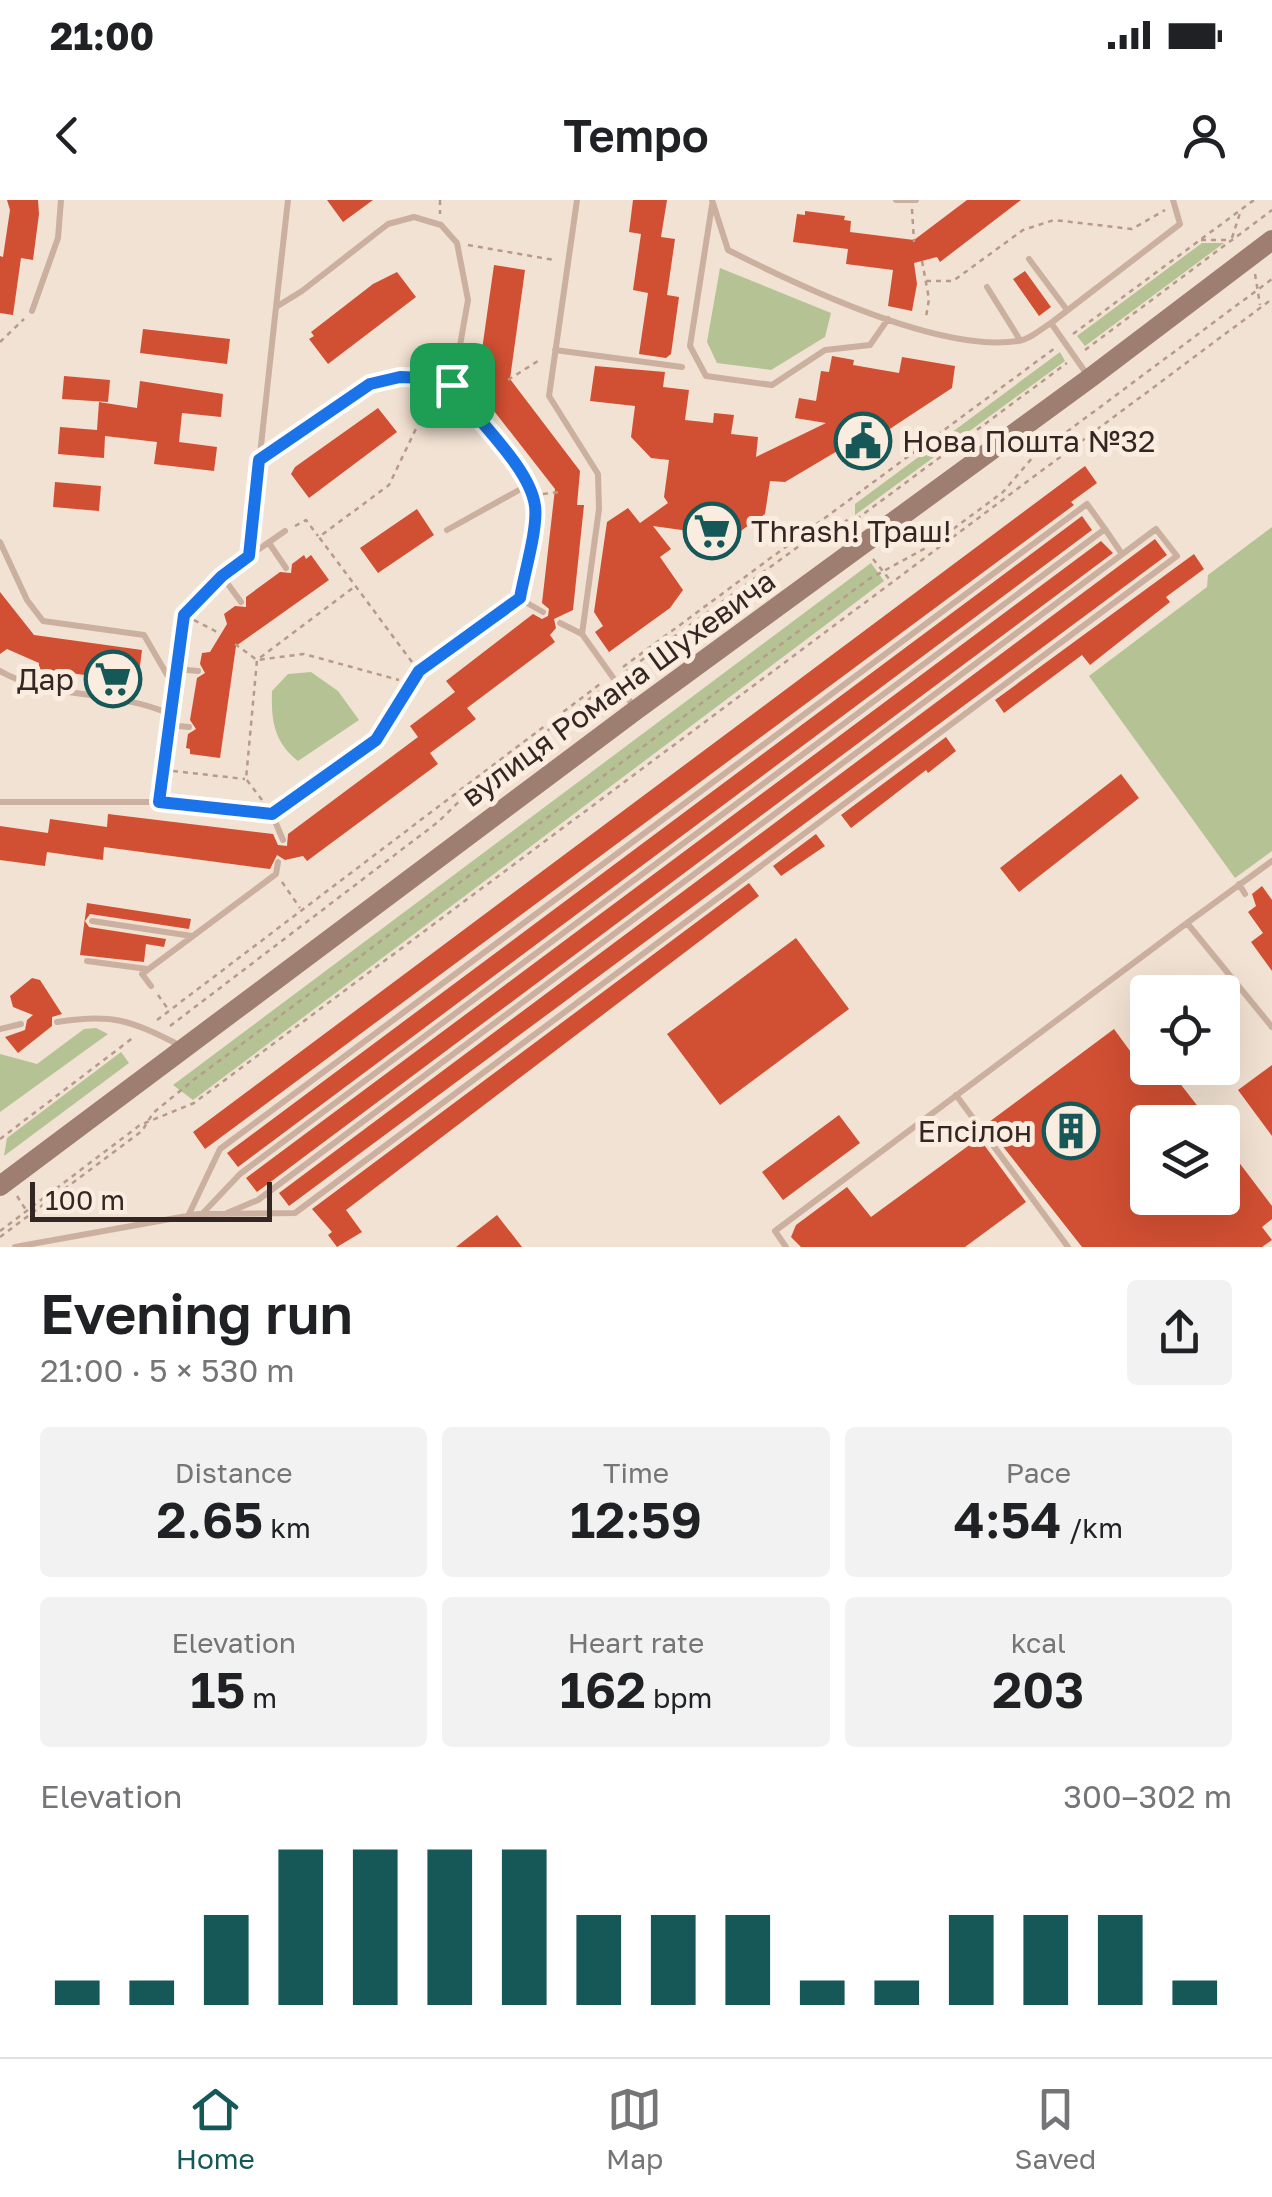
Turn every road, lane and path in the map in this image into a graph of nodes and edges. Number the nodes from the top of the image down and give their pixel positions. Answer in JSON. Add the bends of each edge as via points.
{"nodes":[{"id":1,"x":61,"y":200,"type":"edge"},
{"id":2,"x":288,"y":200,"type":"edge"},
{"id":3,"x":578,"y":200,"type":"edge"},
{"id":4,"x":896,"y":200,"type":"edge"},
{"id":5,"x":1254,"y":200,"type":"edge"},
{"id":6,"x":914,"y":201,"type":"edge"},
{"id":7,"x":712,"y":202,"type":"edge"},
{"id":8,"x":1173,"y":202,"type":"edge"},
{"id":9,"x":1240,"y":210,"type":"junction"},
{"id":10,"x":1200,"y":240,"type":"junction"},
{"id":11,"x":1272,"y":240,"type":"edge"},
{"id":12,"x":914,"y":242,"type":"dead end"},
{"id":13,"x":457,"y":243,"type":"junction"},
{"id":14,"x":1028,"y":258,"type":"dead end"},
{"id":15,"x":922,"y":261,"type":"dead end"},
{"id":16,"x":568,"y":262,"type":"junction"},
{"id":17,"x":1272,"y":279,"type":"edge"},
{"id":18,"x":926,"y":281,"type":"junction"},
{"id":19,"x":987,"y":288,"type":"dead end"},
{"id":20,"x":1257,"y":291,"type":"junction"},
{"id":21,"x":1272,"y":299,"type":"edge"},
{"id":22,"x":276,"y":307,"type":"junction"},
{"id":23,"x":1260,"y":308,"type":"junction"},
{"id":24,"x":1067,"y":310,"type":"junction"},
{"id":25,"x":32,"y":311,"type":"joint"},
{"id":26,"x":888,"y":319,"type":"junction"},
{"id":27,"x":1051,"y":322,"type":"junction"},
{"id":28,"x":925,"y":328,"type":"junction"},
{"id":29,"x":1021,"y":341,"type":"junction"},
{"id":30,"x":1064,"y":341,"type":"junction"},
{"id":31,"x":0,"y":342,"type":"edge"},
{"id":32,"x":556,"y":350,"type":"junction"},
{"id":33,"x":682,"y":368,"type":"dead end"},
{"id":34,"x":1090,"y":378,"type":"junction"},
{"id":35,"x":508,"y":380,"type":"dead end"},
{"id":36,"x":452,"y":385,"type":"junction"},
{"id":37,"x":488,"y":385,"type":"dead end"},
{"id":38,"x":445,"y":400,"type":"dead end"},
{"id":39,"x":259,"y":460,"type":"junction"},
{"id":40,"x":528,"y":485,"type":"junction"},
{"id":41,"x":559,"y":492,"type":"dead end"},
{"id":42,"x":532,"y":496,"type":"junction"},
{"id":43,"x":823,"y":523,"type":"junction"},
{"id":44,"x":850,"y":524,"type":"dead end"},
{"id":45,"x":1105,"y":529,"type":"junction"},
{"id":46,"x":447,"y":530,"type":"dead end"},
{"id":47,"x":285,"y":531,"type":"joint"},
{"id":48,"x":319,"y":537,"type":"junction"},
{"id":49,"x":0,"y":542,"type":"edge"},
{"id":50,"x":268,"y":543,"type":"junction"},
{"id":51,"x":1122,"y":554,"type":"junction"},
{"id":52,"x":249,"y":556,"type":"junction"},
{"id":53,"x":286,"y":568,"type":"dead end"},
{"id":54,"x":882,"y":570,"type":"junction"},
{"id":55,"x":222,"y":576,"type":"junction"},
{"id":56,"x":891,"y":582,"type":"junction"},
{"id":57,"x":356,"y":586,"type":"junction"},
{"id":58,"x":520,"y":598,"type":"junction"},
{"id":59,"x":240,"y":602,"type":"dead end"},
{"id":60,"x":543,"y":612,"type":"dead end"},
{"id":61,"x":184,"y":615,"type":"junction"},
{"id":62,"x":560,"y":622,"type":"dead end"},
{"id":63,"x":219,"y":633,"type":"dead end"},
{"id":64,"x":582,"y":634,"type":"junction"},
{"id":65,"x":235,"y":644,"type":"dead end"},
{"id":66,"x":257,"y":660,"type":"junction"},
{"id":67,"x":176,"y":668,"type":"junction"},
{"id":68,"x":0,"y":671,"type":"edge"},
{"id":69,"x":198,"y":671,"type":"dead end"},
{"id":70,"x":419,"y":671,"type":"junction"},
{"id":71,"x":611,"y":676,"type":"junction"},
{"id":72,"x":412,"y":684,"type":"junction"},
{"id":73,"x":174,"y":686,"type":"junction"},
{"id":74,"x":636,"y":710,"type":"junction"},
{"id":75,"x":170,"y":714,"type":"junction"},
{"id":76,"x":168,"y":725,"type":"junction"},
{"id":77,"x":189,"y":728,"type":"dead end"},
{"id":78,"x":163,"y":770,"type":"junction"},
{"id":79,"x":246,"y":779,"type":"junction"},
{"id":80,"x":1,"y":802,"type":"edge"},
{"id":81,"x":159,"y":802,"type":"junction"},
{"id":82,"x":272,"y":814,"type":"junction"},
{"id":83,"x":284,"y":840,"type":"dead end"},
{"id":84,"x":1272,"y":861,"type":"edge"},
{"id":85,"x":278,"y":862,"type":"dead end"},
{"id":86,"x":276,"y":874,"type":"junction"},
{"id":87,"x":1239,"y":884,"type":"junction"},
{"id":88,"x":1245,"y":894,"type":"dead end"},
{"id":89,"x":301,"y":910,"type":"junction"},
{"id":90,"x":92,"y":921,"type":"dead end"},
{"id":91,"x":1187,"y":923,"type":"junction"},
{"id":92,"x":193,"y":936,"type":"junction"},
{"id":93,"x":87,"y":961,"type":"dead end"},
{"id":94,"x":149,"y":969,"type":"junction"},
{"id":95,"x":151,"y":986,"type":"joint"},
{"id":96,"x":170,"y":1011,"type":"junction"},
{"id":97,"x":57,"y":1022,"type":"dead end"},
{"id":98,"x":21,"y":1024,"type":"dead end"},
{"id":99,"x":1272,"y":1027,"type":"edge"},
{"id":100,"x":146,"y":1028,"type":"junction"},
{"id":101,"x":0,"y":1029,"type":"edge"},
{"id":102,"x":184,"y":1048,"type":"junction"},
{"id":103,"x":956,"y":1095,"type":"junction"},
{"id":104,"x":148,"y":1122,"type":"junction"},
{"id":105,"x":0,"y":1139,"type":"edge"},
{"id":106,"x":0,"y":1186,"type":"edge"},
{"id":107,"x":227,"y":1213,"type":"junction"},
{"id":108,"x":202,"y":1214,"type":"junction"},
{"id":109,"x":188,"y":1216,"type":"junction"},
{"id":110,"x":0,"y":1230,"type":"edge"},
{"id":111,"x":0,"y":1237,"type":"edge"},
{"id":112,"x":16,"y":1247,"type":"edge"},
{"id":113,"x":786,"y":1247,"type":"edge"},
{"id":114,"x":1068,"y":1247,"type":"edge"}],
"edges":[{"from":1,"to":25,"type":"lane","via":[[58,238]]},
{"from":2,"to":22,"type":"lane"},
{"from":3,"to":16,"type":"lane"},
{"from":4,"to":6,"type":"lane"},
{"from":5,"to":9,"type":"path"},
{"from":6,"to":12,"type":"path"},
{"from":7,"to":26,"type":"lane","via":[[728,250]]},
{"from":7,"to":26,"type":"lane","via":[[690,346],[706,376],[772,385],[825,350],[870,345]]},
{"from":8,"to":18,"type":"path","via":[[1132,229],[1054,220],[1023,230],[953,281]]},
{"from":8,"to":24,"type":"lane","via":[[1180,224]]},
{"from":9,"to":10,"type":"path"},
{"from":9,"to":10,"type":"path","via":[[1231,240]]},
{"from":10,"to":30,"type":"path"},
{"from":11,"to":34,"type":"main road","name":"вулиця Романа Шухевича"},
{"from":13,"to":16,"type":"path"},
{"from":13,"to":22,"type":"lane","via":[[441,225],[414,217],[388,224]]},
{"from":13,"to":36,"type":"lane","via":[[468,300]]},
{"from":14,"to":24,"type":"lane"},
{"from":15,"to":18,"type":"path"},
{"from":16,"to":32,"type":"lane"},
{"from":17,"to":20,"type":"path"},
{"from":18,"to":28,"type":"path"},
{"from":19,"to":29,"type":"lane"},
{"from":20,"to":23,"type":"path"},
{"from":20,"to":54,"type":"path","via":[[1033,456],[1003,492],[932,544]]},
{"from":21,"to":23,"type":"path"},
{"from":22,"to":39,"type":"lane"},
{"from":23,"to":56,"type":"path"},
{"from":24,"to":27,"type":"lane"},
{"from":25,"to":31,"type":"path"},
{"from":26,"to":28,"type":"lane"},
{"from":27,"to":29,"type":"lane"},
{"from":27,"to":30,"type":"lane"},
{"from":28,"to":29,"type":"lane","via":[[971,340]]},
{"from":30,"to":34,"type":"lane"},
{"from":30,"to":43,"type":"path"},
{"from":32,"to":33,"type":"lane"},
{"from":32,"to":35,"type":"path"},
{"from":32,"to":64,"type":"lane","via":[[549,396],[598,474]]},
{"from":34,"to":74,"type":"main road","name":"вулиця Романа Шухевича"},
{"from":36,"to":37,"type":"path"},
{"from":36,"to":39,"type":"lane","via":[[400,377],[370,384]]},
{"from":36,"to":40,"type":"lane"},
{"from":38,"to":48,"type":"path","via":[[423,414],[390,486]]},
{"from":39,"to":52,"type":"lane"},
{"from":40,"to":42,"type":"lane"},
{"from":40,"to":46,"type":"lane"},
{"from":41,"to":42,"type":"path"},
{"from":42,"to":58,"type":"lane","via":[[536,507]]},
{"from":43,"to":44,"type":"path","via":[[839,526],[850,518]]},
{"from":43,"to":71,"type":"path"},
{"from":45,"to":51,"type":"lane"},
{"from":45,"to":108,"type":"lane","via":[[240,1174]]},
{"from":45,"to":109,"type":"lane","via":[[1087,504],[220,1149]]},
{"from":47,"to":48,"type":"path","via":[[306,520]]},
{"from":47,"to":50,"type":"lane"},
{"from":48,"to":57,"type":"path"},
{"from":49,"to":73,"type":"lane","via":[[43,621],[144,635]]},
{"from":50,"to":52,"type":"lane"},
{"from":50,"to":53,"type":"lane"},
{"from":51,"to":107,"type":"lane","via":[[258,1200]]},
{"from":51,"to":107,"type":"lane","via":[[1156,529],[1177,556],[295,1213]]},
{"from":52,"to":55,"type":"lane"},
{"from":54,"to":56,"type":"path"},
{"from":54,"to":104,"type":"path","via":[[196,1078]]},
{"from":55,"to":59,"type":"lane"},
{"from":55,"to":61,"type":"lane"},
{"from":56,"to":104,"type":"path","via":[[194,1103]]},
{"from":57,"to":66,"type":"path"},
{"from":57,"to":70,"type":"path"},
{"from":58,"to":60,"type":"lane"},
{"from":58,"to":70,"type":"lane"},
{"from":61,"to":63,"type":"path"},
{"from":61,"to":67,"type":"lane"},
{"from":62,"to":64,"type":"lane"},
{"from":64,"to":71,"type":"lane"},
{"from":65,"to":66,"type":"path"},
{"from":66,"to":72,"type":"path","via":[[304,654]]},
{"from":66,"to":79,"type":"path"},
{"from":67,"to":69,"type":"lane"},
{"from":67,"to":73,"type":"lane"},
{"from":68,"to":75,"type":"lane","via":[[34,686],[137,700]]},
{"from":70,"to":72,"type":"lane"},
{"from":71,"to":74,"type":"lane"},
{"from":71,"to":89,"type":"path"},
{"from":72,"to":82,"type":"lane","via":[[376,740]]},
{"from":73,"to":75,"type":"lane"},
{"from":74,"to":102,"type":"main road","name":"вулиця Романа Шухевича"},
{"from":75,"to":76,"type":"lane"},
{"from":76,"to":77,"type":"lane"},
{"from":76,"to":78,"type":"lane"},
{"from":78,"to":79,"type":"path"},
{"from":78,"to":81,"type":"lane"},
{"from":79,"to":82,"type":"path"},
{"from":80,"to":81,"type":"lane"},
{"from":81,"to":82,"type":"lane"},
{"from":82,"to":83,"type":"lane"},
{"from":84,"to":87,"type":"lane"},
{"from":85,"to":86,"type":"lane"},
{"from":86,"to":89,"type":"path"},
{"from":86,"to":92,"type":"lane"},
{"from":87,"to":88,"type":"lane"},
{"from":87,"to":91,"type":"lane"},
{"from":89,"to":96,"type":"path"},
{"from":90,"to":92,"type":"lane"},
{"from":91,"to":99,"type":"lane"},
{"from":91,"to":103,"type":"lane"},
{"from":92,"to":94,"type":"lane"},
{"from":93,"to":94,"type":"lane"},
{"from":94,"to":95,"type":"lane","via":[[142,974]]},
{"from":95,"to":96,"type":"path"},
{"from":96,"to":100,"type":"path"},
{"from":97,"to":100,"type":"lane","via":[[99,1015]]},
{"from":98,"to":101,"type":"lane"},
{"from":100,"to":102,"type":"lane"},
{"from":100,"to":105,"type":"path"},
{"from":102,"to":106,"type":"main road","name":"вулиця Романа Шухевича"},
{"from":103,"to":113,"type":"lane","via":[[774,1231]]},
{"from":103,"to":114,"type":"lane"},
{"from":104,"to":110,"type":"path"},
{"from":104,"to":111,"type":"path"},
{"from":107,"to":108,"type":"lane"},
{"from":108,"to":109,"type":"lane"},
{"from":109,"to":112,"type":"lane"}]}
